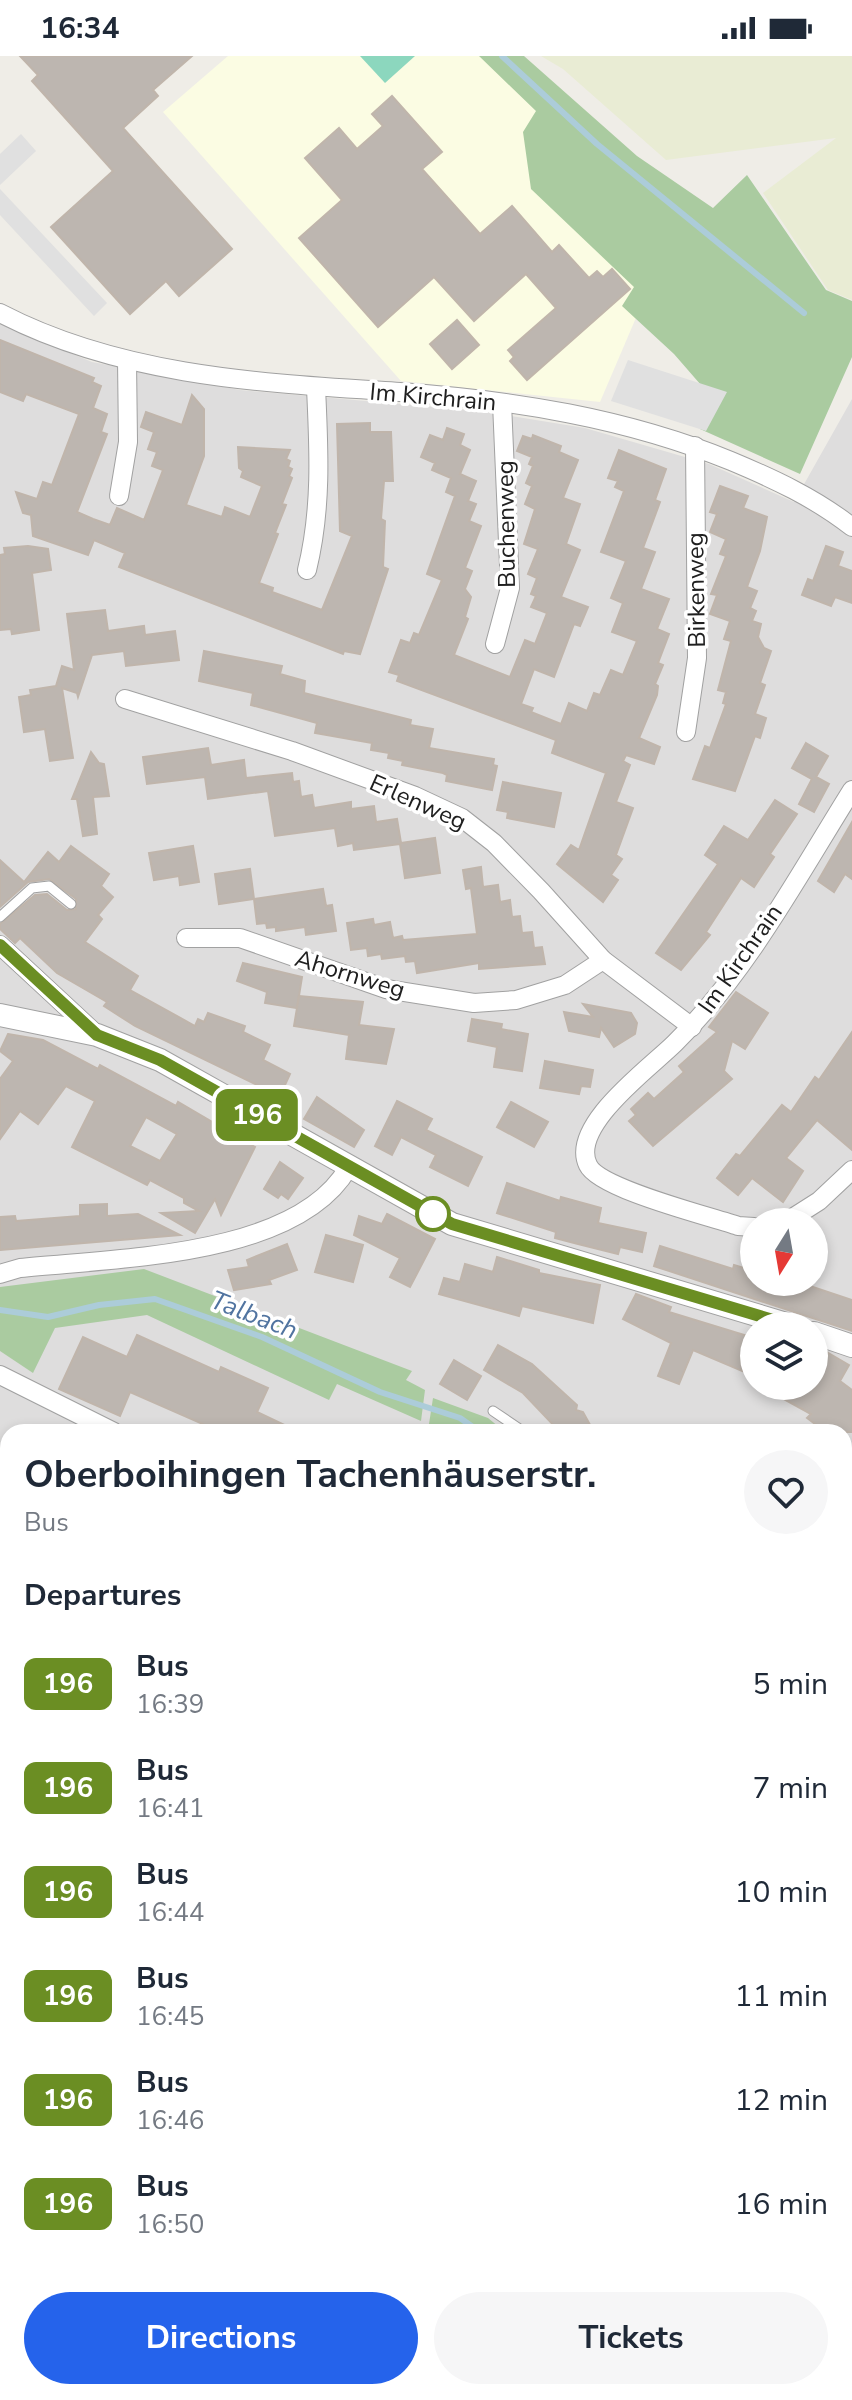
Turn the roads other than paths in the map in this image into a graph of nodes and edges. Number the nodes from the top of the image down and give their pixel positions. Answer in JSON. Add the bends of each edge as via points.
{"nodes":[{"id":1,"x":0,"y":313,"type":"edge"},
{"id":2,"x":127,"y":360,"type":"junction"},
{"id":3,"x":316,"y":388,"type":"junction"},
{"id":4,"x":502,"y":403,"type":"junction"},
{"id":5,"x":695,"y":446,"type":"junction"},
{"id":6,"x":119,"y":496,"type":"dead end"},
{"id":7,"x":852,"y":527,"type":"edge"},
{"id":8,"x":307,"y":570,"type":"dead end"},
{"id":9,"x":495,"y":644,"type":"dead end"},
{"id":10,"x":125,"y":699,"type":"dead end"},
{"id":11,"x":686,"y":732,"type":"dead end"},
{"id":12,"x":852,"y":790,"type":"edge"},
{"id":13,"x":71,"y":904,"type":"dead end"},
{"id":14,"x":0,"y":917,"type":"edge"},
{"id":15,"x":186,"y":938,"type":"dead end"},
{"id":16,"x":0,"y":945,"type":"edge"},
{"id":17,"x":603,"y":960,"type":"junction"},
{"id":18,"x":0,"y":1015,"type":"edge"},
{"id":19,"x":692,"y":1027,"type":"junction"},
{"id":20,"x":97,"y":1035,"type":"junction"},
{"id":21,"x":348,"y":1168,"type":"junction"},
{"id":22,"x":852,"y":1170,"type":"edge"},
{"id":23,"x":808,"y":1208,"type":"edge"},
{"id":24,"x":740,"y":1226,"type":"edge"},
{"id":25,"x":0,"y":1274,"type":"edge"},
{"id":26,"x":746,"y":1312,"type":"edge"},
{"id":27,"x":828,"y":1338,"type":"edge"},
{"id":28,"x":852,"y":1346,"type":"edge"},
{"id":29,"x":0,"y":1375,"type":"edge"},
{"id":30,"x":493,"y":1411,"type":"dead end"},
{"id":31,"x":98,"y":1424,"type":"edge"},
{"id":32,"x":512,"y":1424,"type":"edge"}],
"edges":[{"from":1,"to":2,"type":"street","name":"Im Kirchrain"},
{"from":2,"to":3,"type":"street","name":"Im Kirchrain"},
{"from":2,"to":6,"type":"street","via":[[128,442]]},
{"from":3,"to":4,"type":"street","name":"Im Kirchrain"},
{"from":3,"to":8,"type":"street","via":[[320,482]]},
{"from":4,"to":5,"type":"street","name":"Im Kirchrain","via":[[582,415]]},
{"from":4,"to":9,"type":"street","name":"Buchenweg","via":[[510,588]]},
{"from":5,"to":7,"type":"street","name":"Im Kirchrain","via":[[797,490]]},
{"from":5,"to":11,"type":"street","name":"Birkenweg","via":[[697,658]]},
{"from":10,"to":17,"type":"street","name":"Erlenweg","via":[[292,751],[462,818],[494,843]]},
{"from":12,"to":19,"type":"street","name":"Im Kirchrain","via":[[726,985]]},
{"from":13,"to":14,"type":"lane","via":[[49,886],[32,888]]},
{"from":15,"to":17,"type":"street","name":"Ahornweg","via":[[240,938],[386,989],[474,1003],[516,1000],[565,985]]},
{"from":16,"to":20,"type":"street"},
{"from":17,"to":19,"type":"street","name":"Erlenweg"},
{"from":18,"to":20,"type":"street"},
{"from":19,"to":24,"type":"street","name":"Im Kirchrain","via":[[610,1104],[589,1130],[584,1152],[588,1168],[603,1180]]},
{"from":20,"to":21,"type":"street","via":[[160,1060]]},
{"from":21,"to":25,"type":"street","via":[[318,1204],[253,1236]]},
{"from":21,"to":26,"type":"street","via":[[452,1224]]},
{"from":22,"to":23,"type":"street"},
{"from":27,"to":28,"type":"street"},
{"from":29,"to":31,"type":"street"},
{"from":30,"to":32,"type":"lane"}]}
